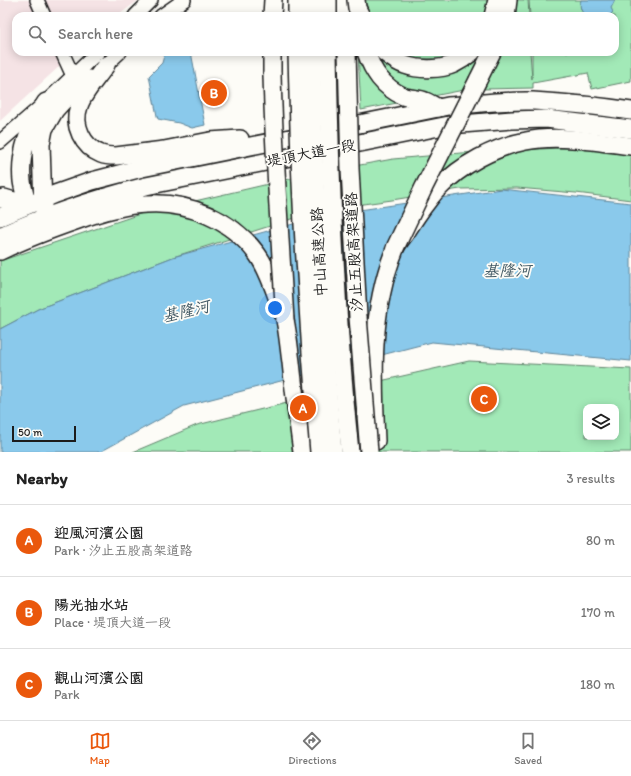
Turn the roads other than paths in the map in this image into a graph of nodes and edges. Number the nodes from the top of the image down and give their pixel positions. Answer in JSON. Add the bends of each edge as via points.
{"nodes":[{"id":1,"x":37,"y":0,"type":"edge"},
{"id":2,"x":151,"y":0,"type":"edge"},
{"id":3,"x":184,"y":0,"type":"edge"},
{"id":4,"x":297,"y":0,"type":"edge"},
{"id":5,"x":312,"y":0,"type":"edge"},
{"id":6,"x":328,"y":0,"type":"edge"},
{"id":7,"x":348,"y":0,"type":"edge"},
{"id":8,"x":356,"y":0,"type":"edge"},
{"id":9,"x":365,"y":0,"type":"edge"},
{"id":10,"x":497,"y":0,"type":"edge"},
{"id":11,"x":508,"y":0,"type":"edge"},
{"id":12,"x":42,"y":12,"type":"edge"},
{"id":13,"x":139,"y":12,"type":"edge"},
{"id":14,"x":167,"y":12,"type":"edge"},
{"id":15,"x":297,"y":12,"type":"edge"},
{"id":16,"x":312,"y":12,"type":"edge"},
{"id":17,"x":328,"y":12,"type":"edge"},
{"id":18,"x":348,"y":12,"type":"edge"},
{"id":19,"x":358,"y":12,"type":"edge"},
{"id":20,"x":364,"y":12,"type":"edge"},
{"id":21,"x":494,"y":12,"type":"edge"},
{"id":22,"x":506,"y":12,"type":"edge"},
{"id":23,"x":64,"y":56,"type":"edge"},
{"id":24,"x":272,"y":56,"type":"edge"},
{"id":25,"x":297,"y":56,"type":"edge"},
{"id":26,"x":312,"y":56,"type":"edge"},
{"id":27,"x":328,"y":56,"type":"edge"},
{"id":28,"x":347,"y":56,"type":"edge"},
{"id":29,"x":368,"y":56,"type":"edge"},
{"id":30,"x":389,"y":56,"type":"edge"},
{"id":31,"x":467,"y":56,"type":"edge"},
{"id":32,"x":490,"y":56,"type":"edge"},
{"id":33,"x":102,"y":59,"type":"edge"},
{"id":34,"x":73,"y":76,"type":"junction"},
{"id":35,"x":46,"y":102,"type":"junction"},
{"id":36,"x":439,"y":108,"type":"junction"},
{"id":37,"x":631,"y":111,"type":"edge"},
{"id":38,"x":631,"y":129,"type":"edge"},
{"id":39,"x":306,"y":135,"type":"junction"},
{"id":40,"x":0,"y":142,"type":"edge"},
{"id":41,"x":631,"y":146,"type":"edge"},
{"id":42,"x":0,"y":198,"type":"edge"},
{"id":43,"x":43,"y":198,"type":"junction"},
{"id":44,"x":27,"y":205,"type":"junction"},
{"id":45,"x":0,"y":216,"type":"edge"},
{"id":46,"x":44,"y":217,"type":"junction"},
{"id":47,"x":0,"y":236,"type":"edge"},
{"id":48,"x":396,"y":248,"type":"junction"},
{"id":49,"x":0,"y":252,"type":"edge"},
{"id":50,"x":285,"y":320,"type":"junction"},
{"id":51,"x":302,"y":452,"type":"edge"},
{"id":52,"x":319,"y":452,"type":"edge"},
{"id":53,"x":333,"y":452,"type":"edge"},
{"id":54,"x":350,"y":452,"type":"edge"},
{"id":55,"x":369,"y":452,"type":"edge"},
{"id":56,"x":376,"y":452,"type":"edge"}],
"edges":[{"from":1,"to":12,"type":"main road"},
{"from":2,"to":13,"type":"main road"},
{"from":3,"to":14,"type":"main road"},
{"from":4,"to":15,"type":"highway"},
{"from":5,"to":16,"type":"highway"},
{"from":6,"to":17,"type":"highway"},
{"from":7,"to":18,"type":"highway"},
{"from":8,"to":19,"type":"highway"},
{"from":9,"to":20,"type":"highway"},
{"from":10,"to":21,"type":"highway"},
{"from":11,"to":22,"type":"highway"},
{"from":23,"to":34,"type":"main road"},
{"from":24,"to":50,"type":"highway","bridge":true,"via":[[277,209]]},
{"from":25,"to":52,"type":"highway","bridge":true,"via":[[305,274]]},
{"from":26,"to":53,"type":"highway","name":"中山高速公路","bridge":true,"via":[[312,121],[321,295]]},
{"from":27,"to":54,"type":"highway","name":"中山高速公路","bridge":true,"via":[[334,245]]},
{"from":28,"to":55,"type":"highway","name":"汐止五股高架道路","bridge":true,"via":[[358,317]]},
{"from":29,"to":36,"type":"highway","via":[[373,70],[392,90],[403,96],[424,100]]},
{"from":30,"to":31,"type":"highway","via":[[404,65],[438,68],[453,64]]},
{"from":32,"to":48,"type":"highway","bridge":true},
{"from":33,"to":34,"type":"main road"},
{"from":33,"to":39,"type":"highway","via":[[76,115],[80,135],[86,144],[101,154],[116,156],[210,141]]},
{"from":33,"to":43,"type":"highway","via":[[55,110],[44,129],[41,144]]},
{"from":34,"to":35,"type":"main road"},
{"from":35,"to":40,"type":"main road"},
{"from":35,"to":44,"type":"highway","via":[[37,115],[25,143],[22,182]]},
{"from":36,"to":37,"type":"highway","name":"堤頂大道一段","via":[[492,102],[533,101]]},
{"from":36,"to":39,"type":"highway","name":"堤頂大道一段"},
{"from":38,"to":46,"type":"highway","name":"堤頂大道一段","via":[[546,119],[449,125],[146,186]]},
{"from":39,"to":43,"type":"highway","name":"堤頂大道一段","via":[[142,168],[92,181]]},
{"from":41,"to":48,"type":"highway","bridge":true,"via":[[552,138],[526,141],[482,156],[438,188]]},
{"from":42,"to":44,"type":"highway"},
{"from":43,"to":44,"type":"highway","name":"堤頂大道一段"},
{"from":43,"to":46,"type":"highway"},
{"from":44,"to":45,"type":"highway","name":"堤頂大道一段"},
{"from":46,"to":47,"type":"highway","name":"堤頂大道一段"},
{"from":48,"to":56,"type":"highway","via":[[386,277],[374,348]]},
{"from":49,"to":50,"type":"highway","bridge":true,"via":[[61,226],[129,205],[167,204],[194,210],[214,217],[234,230],[257,254],[267,272]]},
{"from":50,"to":51,"type":"highway"}]}
